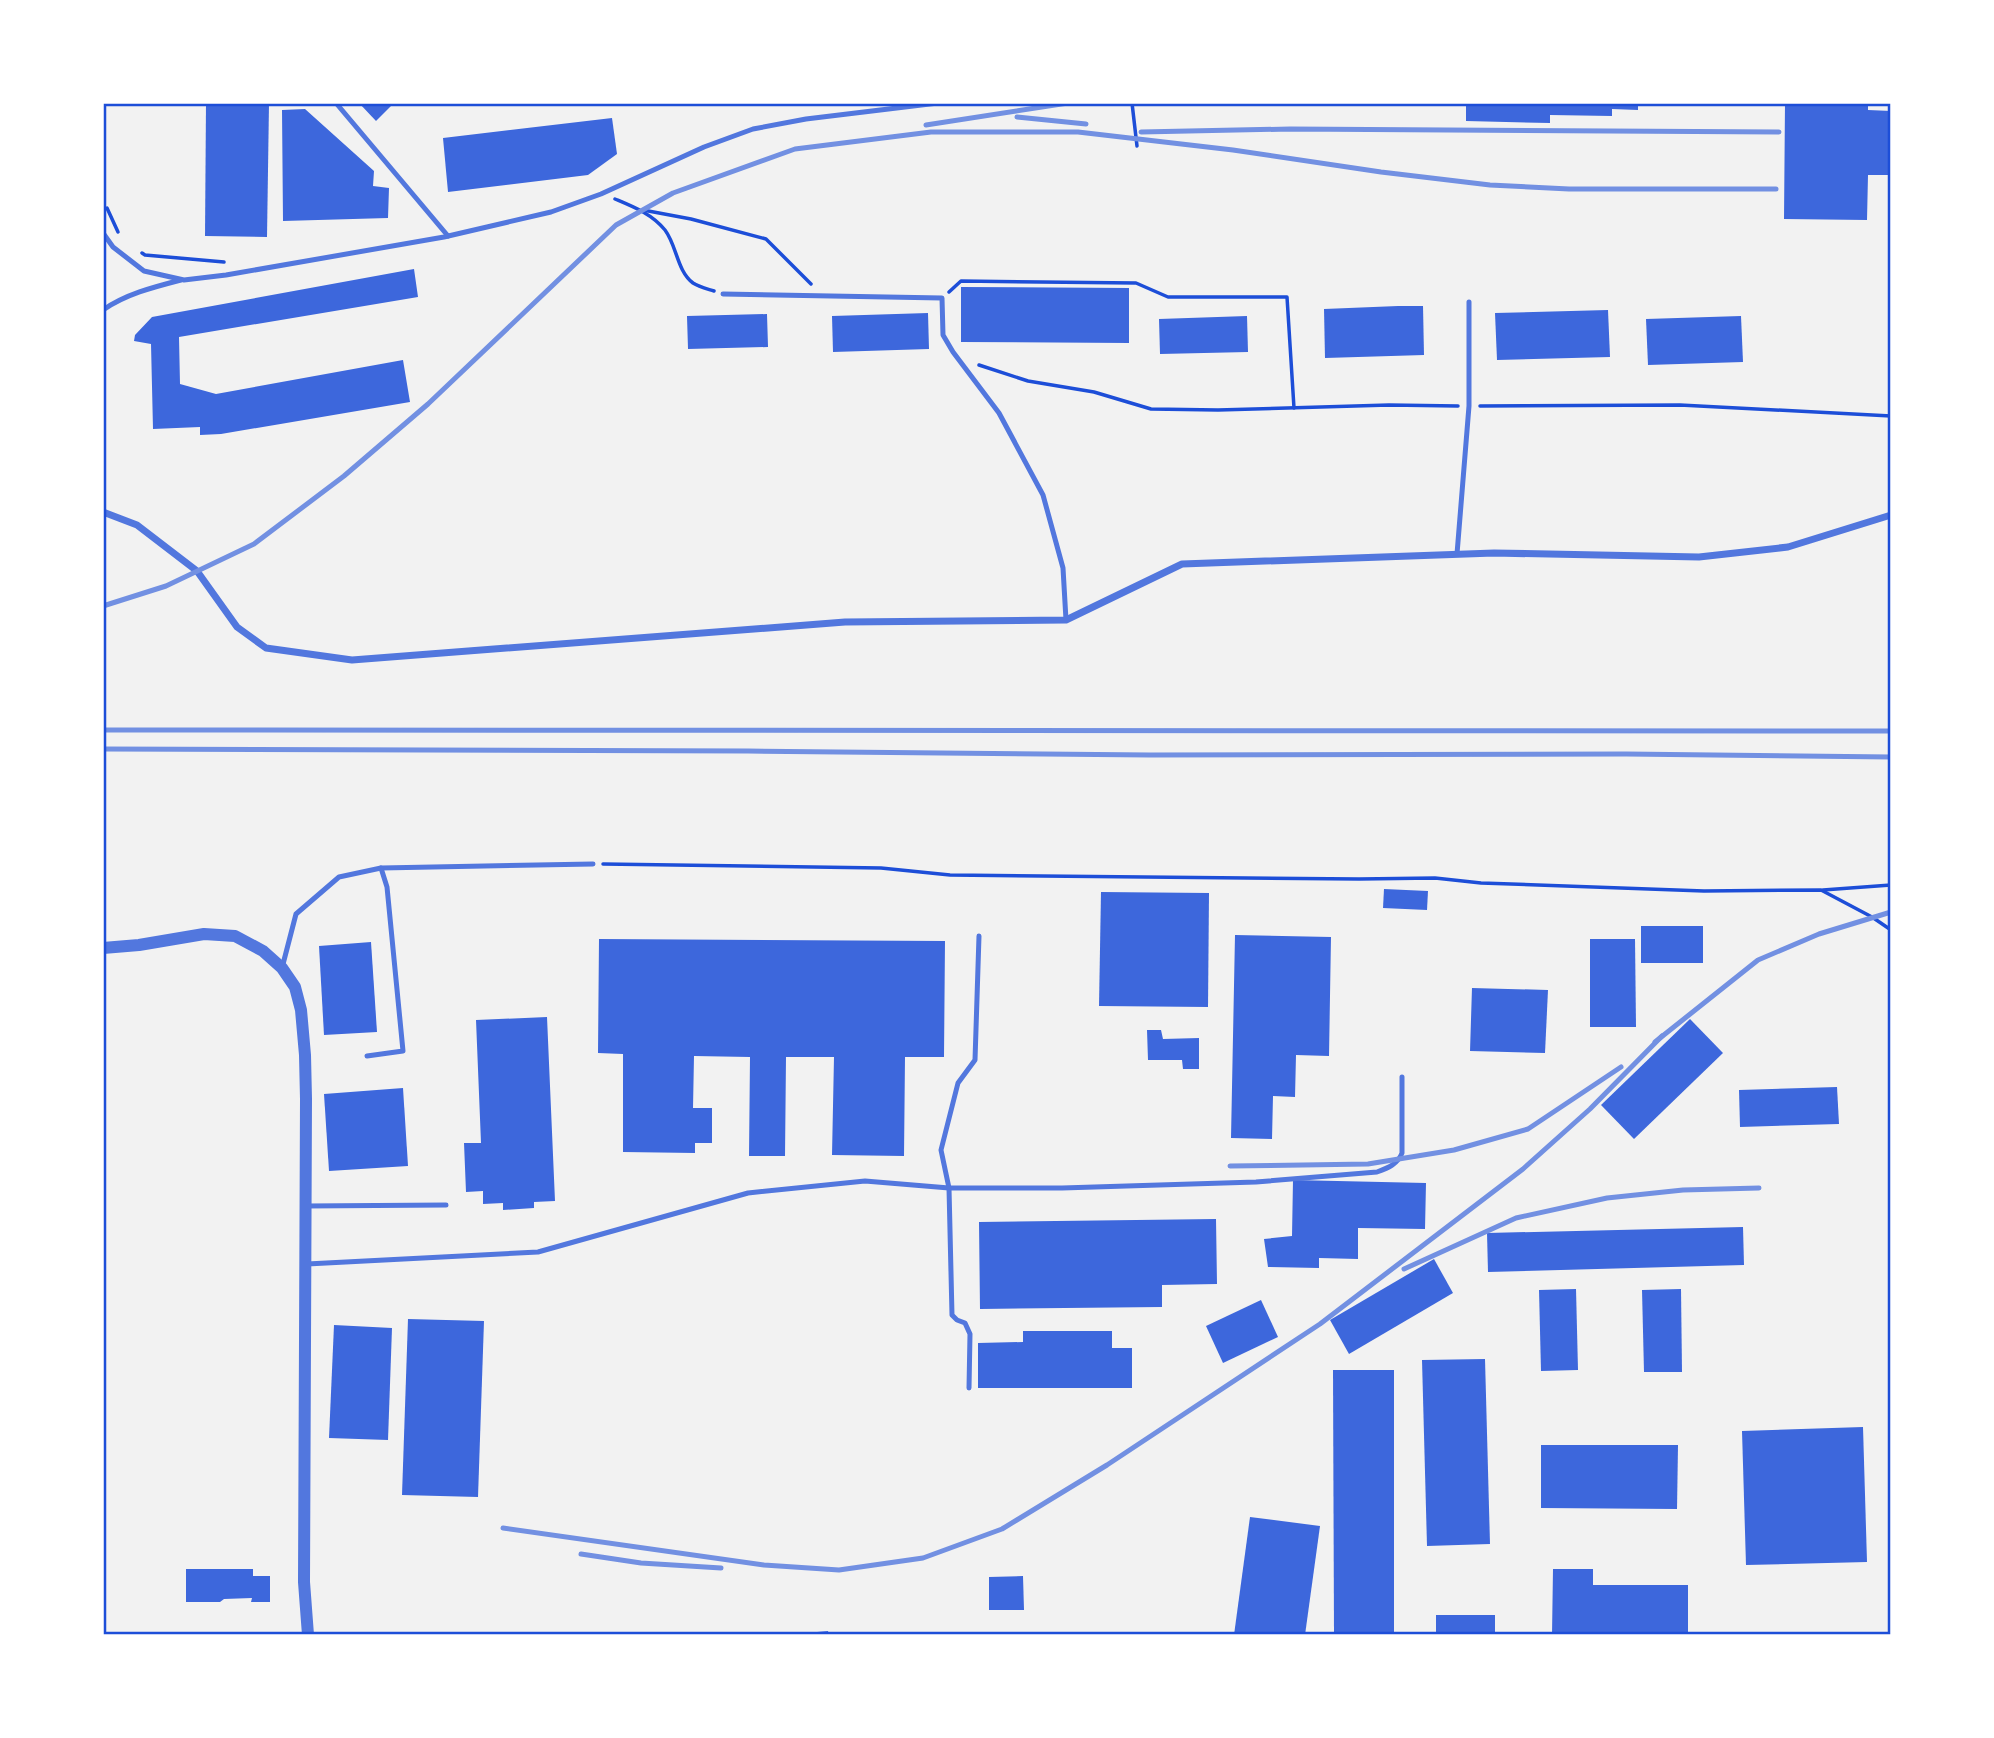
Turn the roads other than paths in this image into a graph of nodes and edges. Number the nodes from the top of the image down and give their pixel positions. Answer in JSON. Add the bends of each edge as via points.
{"nodes":[{"id":1,"x":336,"y":103,"type":"edge"},
{"id":2,"x":938,"y":103,"type":"edge"},
{"id":3,"x":103,"y":233,"type":"edge"},
{"id":4,"x":448,"y":236,"type":"junction"},
{"id":5,"x":184,"y":280,"type":"junction"},
{"id":6,"x":723,"y":294,"type":"road end"},
{"id":7,"x":1469,"y":302,"type":"dead end"},
{"id":8,"x":103,"y":310,"type":"edge"},
{"id":9,"x":103,"y":512,"type":"edge"},
{"id":10,"x":1891,"y":515,"type":"edge"},
{"id":11,"x":1457,"y":554,"type":"junction"},
{"id":12,"x":1066,"y":620,"type":"junction"},
{"id":13,"x":593,"y":864,"type":"road end"},
{"id":14,"x":381,"y":868,"type":"junction"},
{"id":15,"x":979,"y":936,"type":"dead end"},
{"id":16,"x":103,"y":948,"type":"edge"},
{"id":17,"x":282,"y":968,"type":"junction"},
{"id":18,"x":368,"y":1056,"type":"dead end"},
{"id":19,"x":1402,"y":1077,"type":"dead end"},
{"id":20,"x":949,"y":1188,"type":"junction"},
{"id":21,"x":446,"y":1205,"type":"dead end"},
{"id":22,"x":305,"y":1206,"type":"junction"},
{"id":23,"x":304,"y":1264,"type":"junction"},
{"id":24,"x":969,"y":1388,"type":"dead end"},
{"id":25,"x":308,"y":1635,"type":"edge"}],
"edges":[{"from":1,"to":4,"type":"lane"},
{"from":2,"to":4,"type":"lane","via":[[754,129],[551,212]]},
{"from":3,"to":5,"type":"lane","via":[[144,271]]},
{"from":4,"to":5,"type":"lane"},
{"from":5,"to":8,"type":"lane","via":[[149,288]]},
{"from":6,"to":12,"type":"lane","via":[[942,298],[943,335],[999,413],[1043,495],[1063,568]]},
{"from":7,"to":11,"type":"lane","via":[[1469,406]]},
{"from":9,"to":12,"type":"street","via":[[136,525],[197,571],[237,626],[266,648],[352,660],[845,622]]},
{"from":10,"to":11,"type":"street","via":[[1787,547],[1699,557]]},
{"from":11,"to":12,"type":"street","via":[[1182,564]]},
{"from":13,"to":14,"type":"lane"},
{"from":14,"to":17,"type":"lane","via":[[339,877],[296,914]]},
{"from":14,"to":18,"type":"lane","via":[[387,887],[403,1051]]},
{"from":15,"to":20,"type":"lane","via":[[975,1060],[958,1083],[941,1150]]},
{"from":16,"to":17,"type":"street","via":[[204,934],[235,936]]},
{"from":17,"to":22,"type":"street","via":[[295,987],[301,1010]]},
{"from":19,"to":20,"type":"lane","via":[[1402,1153],[1390,1167],[1377,1172],[1256,1182]]},
{"from":20,"to":23,"type":"lane","via":[[865,1181],[748,1193],[538,1252]]},
{"from":20,"to":24,"type":"lane","via":[[952,1315],[965,1323],[970,1334]]},
{"from":21,"to":22,"type":"lane"},
{"from":22,"to":23,"type":"street"},
{"from":23,"to":25,"type":"street"}]}
